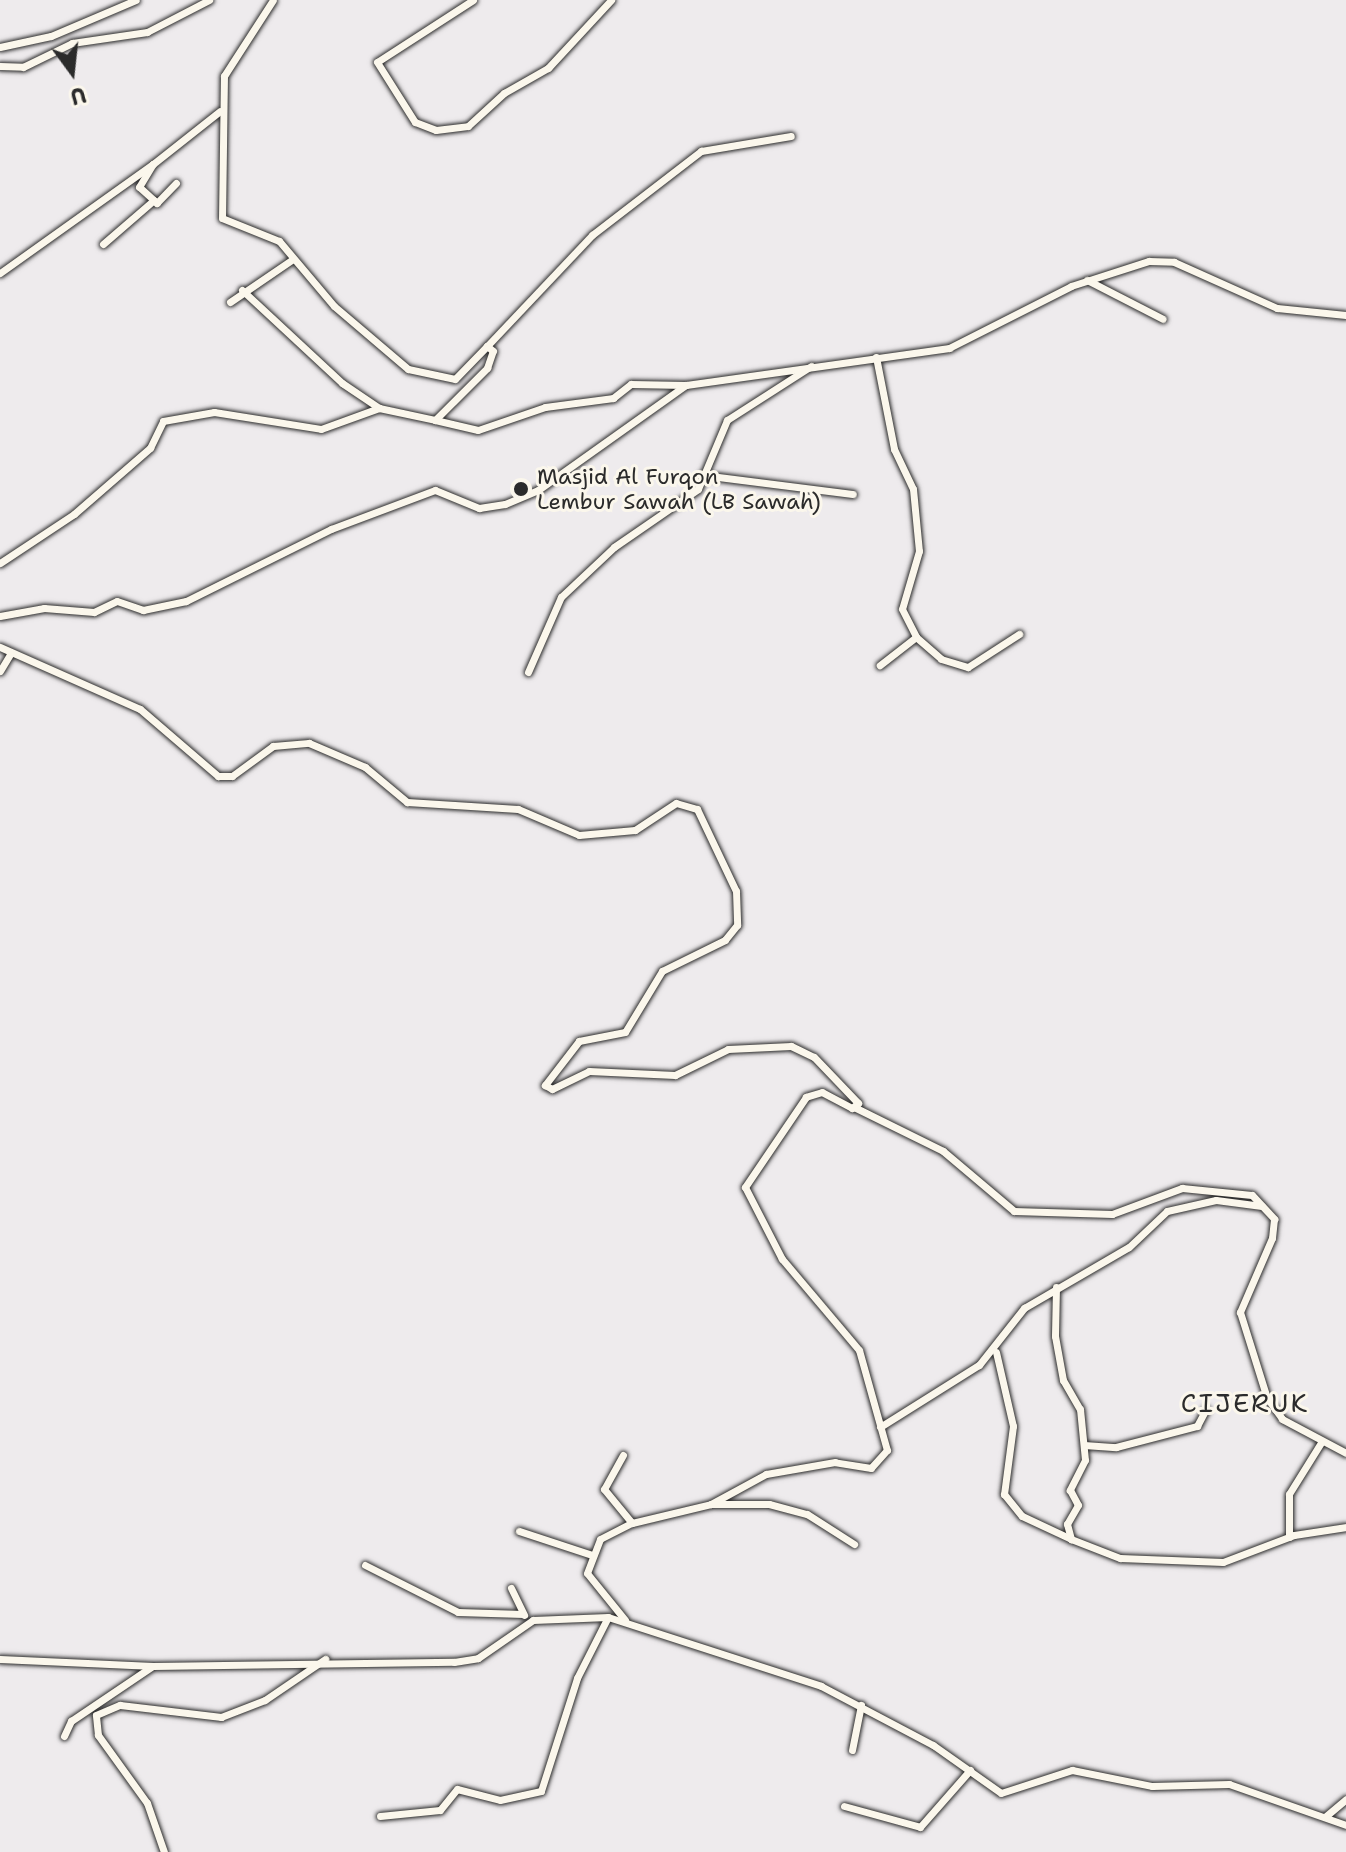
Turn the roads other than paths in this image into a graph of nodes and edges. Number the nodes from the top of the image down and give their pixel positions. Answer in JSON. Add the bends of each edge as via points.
{"nodes":[{"id":1,"x":136,"y":0,"type":"edge"},
{"id":2,"x":209,"y":0,"type":"edge"},
{"id":3,"x":273,"y":0,"type":"edge"},
{"id":4,"x":473,"y":0,"type":"edge"},
{"id":5,"x":611,"y":0,"type":"edge"},
{"id":6,"x":0,"y":47,"type":"edge"},
{"id":7,"x":0,"y":66,"type":"edge"},
{"id":8,"x":220,"y":111,"type":"junction"},
{"id":9,"x":791,"y":136,"type":"dead end"},
{"id":10,"x":153,"y":164,"type":"junction"},
{"id":11,"x":176,"y":183,"type":"dead end"},
{"id":12,"x":154,"y":200,"type":"junction"},
{"id":13,"x":103,"y":244,"type":"dead end"},
{"id":14,"x":293,"y":259,"type":"junction"},
{"id":15,"x":0,"y":273,"type":"edge"},
{"id":16,"x":1087,"y":280,"type":"junction"},
{"id":17,"x":242,"y":290,"type":"junction"},
{"id":18,"x":230,"y":302,"type":"dead end"},
{"id":19,"x":1346,"y":315,"type":"edge"},
{"id":20,"x":1163,"y":319,"type":"dead end"},
{"id":21,"x":487,"y":346,"type":"junction"},
{"id":22,"x":876,"y":357,"type":"junction"},
{"id":23,"x":813,"y":364,"type":"junction"},
{"id":24,"x":686,"y":385,"type":"junction"},
{"id":25,"x":379,"y":408,"type":"junction"},
{"id":26,"x":435,"y":420,"type":"junction"},
{"id":27,"x":702,"y":475,"type":"junction"},
{"id":28,"x":853,"y":494,"type":"dead end"},
{"id":29,"x":0,"y":563,"type":"edge"},
{"id":30,"x":0,"y":616,"type":"edge"},
{"id":31,"x":1019,"y":634,"type":"dead end"},
{"id":32,"x":916,"y":637,"type":"junction"},
{"id":33,"x":0,"y":647,"type":"edge"},
{"id":34,"x":11,"y":653,"type":"junction"},
{"id":35,"x":880,"y":665,"type":"dead end"},
{"id":36,"x":0,"y":671,"type":"edge"},
{"id":37,"x":528,"y":672,"type":"dead end"},
{"id":38,"x":856,"y":1108,"type":"junction"},
{"id":39,"x":1267,"y":1207,"type":"junction"},
{"id":40,"x":1056,"y":1287,"type":"junction"},
{"id":41,"x":996,"y":1352,"type":"junction"},
{"id":42,"x":1206,"y":1409,"type":"dead end"},
{"id":43,"x":880,"y":1427,"type":"junction"},
{"id":44,"x":1322,"y":1441,"type":"junction"},
{"id":45,"x":1084,"y":1445,"type":"junction"},
{"id":46,"x":1346,"y":1453,"type":"edge"},
{"id":47,"x":623,"y":1455,"type":"dead end"},
{"id":48,"x":711,"y":1504,"type":"junction"},
{"id":49,"x":632,"y":1523,"type":"junction"},
{"id":50,"x":1346,"y":1527,"type":"edge"},
{"id":51,"x":519,"y":1531,"type":"dead end"},
{"id":52,"x":1289,"y":1537,"type":"junction"},
{"id":53,"x":1071,"y":1539,"type":"junction"},
{"id":54,"x":854,"y":1544,"type":"dead end"},
{"id":55,"x":592,"y":1555,"type":"junction"},
{"id":56,"x":365,"y":1565,"type":"dead end"},
{"id":57,"x":511,"y":1588,"type":"dead end"},
{"id":58,"x":523,"y":1614,"type":"junction"},
{"id":59,"x":608,"y":1617,"type":"junction"},
{"id":60,"x":533,"y":1620,"type":"junction"},
{"id":61,"x":629,"y":1625,"type":"junction"},
{"id":62,"x":327,"y":1658,"type":"junction"},
{"id":63,"x":0,"y":1659,"type":"edge"},
{"id":64,"x":153,"y":1666,"type":"junction"},
{"id":65,"x":861,"y":1705,"type":"junction"},
{"id":66,"x":64,"y":1736,"type":"dead end"},
{"id":67,"x":852,"y":1750,"type":"dead end"},
{"id":68,"x":970,"y":1770,"type":"junction"},
{"id":69,"x":1346,"y":1799,"type":"edge"},
{"id":70,"x":844,"y":1806,"type":"dead end"},
{"id":71,"x":380,"y":1816,"type":"dead end"},
{"id":72,"x":1326,"y":1816,"type":"junction"},
{"id":73,"x":1346,"y":1825,"type":"edge"},
{"id":74,"x":164,"y":1852,"type":"edge"}],
"edges":[{"from":1,"to":6,"type":"street","via":[[51,36]]},
{"from":2,"to":7,"type":"street","via":[[147,32],[72,43],[23,67]]},
{"from":3,"to":8,"type":"street","via":[[235,53]]},
{"from":4,"to":5,"type":"street","via":[[377,62],[415,122],[453,131],[468,126],[504,93],[548,68]]},
{"from":8,"to":10,"type":"street"},
{"from":8,"to":14,"type":"street","via":[[222,218],[279,241]]},
{"from":9,"to":21,"type":"street","via":[[701,151],[592,235]]},
{"from":10,"to":12,"type":"street","via":[[139,187]]},
{"from":10,"to":15,"type":"street"},
{"from":11,"to":12,"type":"street"},
{"from":12,"to":13,"type":"street"},
{"from":14,"to":17,"type":"street"},
{"from":14,"to":21,"type":"street","via":[[334,306],[408,369],[455,379]]},
{"from":16,"to":19,"type":"street","via":[[1161,259],[1277,308]]},
{"from":16,"to":20,"type":"street"},
{"from":16,"to":22,"type":"street","via":[[949,348]]},
{"from":17,"to":18,"type":"street"},
{"from":17,"to":25,"type":"street","via":[[335,378]]},
{"from":21,"to":26,"type":"street","via":[[493,351],[487,368]]},
{"from":22,"to":23,"type":"street"},
{"from":22,"to":32,"type":"street","via":[[919,525],[919,551],[902,609]]},
{"from":23,"to":24,"type":"street"},
{"from":23,"to":27,"type":"street","via":[[727,420]]},
{"from":24,"to":26,"type":"street","via":[[631,384],[613,398],[545,407],[478,430]]},
{"from":24,"to":30,"type":"street","via":[[538,490],[505,504],[479,508],[435,490],[331,529],[186,601],[143,610],[117,601],[94,612],[44,608]]},
{"from":25,"to":26,"type":"street"},
{"from":25,"to":29,"type":"street","via":[[321,429],[214,412],[163,421],[150,448],[74,514]]},
{"from":27,"to":28,"type":"street"},
{"from":27,"to":37,"type":"street","via":[[685,502],[614,547],[561,597]]},
{"from":31,"to":32,"type":"street","via":[[968,667],[941,659]]},
{"from":32,"to":35,"type":"street"},
{"from":33,"to":34,"type":"street"},
{"from":34,"to":36,"type":"street"},
{"from":34,"to":38,"type":"street","via":[[140,709],[218,776],[232,776],[273,746],[300,743],[348,758],[407,802],[518,809],[579,835],[632,831],[670,805],[690,805],[736,891],[737,925],[725,940],[662,971],[625,1032],[595,1035],[569,1049],[546,1087],[589,1071],[675,1075],[728,1049],[791,1046],[814,1057]]},
{"from":38,"to":39,"type":"street","via":[[943,1151],[1014,1211],[1112,1214],[1153,1195],[1211,1186],[1252,1195]]},
{"from":38,"to":43,"type":"street","via":[[822,1092],[806,1097],[775,1151],[744,1183],[782,1259],[859,1350]]},
{"from":39,"to":40,"type":"street","via":[[1216,1200],[1167,1211],[1129,1247]]},
{"from":39,"to":44,"type":"street","via":[[1272,1238],[1243,1298],[1242,1322],[1273,1410]]},
{"from":40,"to":41,"type":"street","via":[[1024,1308]]},
{"from":40,"to":45,"type":"street","via":[[1055,1336]]},
{"from":41,"to":43,"type":"street"},
{"from":41,"to":53,"type":"street","via":[[1013,1426],[1004,1494],[1022,1516]]},
{"from":42,"to":45,"type":"street","via":[[1197,1426],[1116,1447]]},
{"from":43,"to":48,"type":"street","via":[[886,1456],[871,1468],[835,1462],[766,1474]]},
{"from":44,"to":46,"type":"street"},
{"from":44,"to":52,"type":"street","via":[[1289,1494]]},
{"from":45,"to":53,"type":"street","via":[[1085,1466],[1070,1490],[1078,1505],[1067,1524]]},
{"from":47,"to":49,"type":"street","via":[[604,1489]]},
{"from":48,"to":49,"type":"street"},
{"from":48,"to":54,"type":"street","via":[[769,1504],[807,1514]]},
{"from":49,"to":55,"type":"street","via":[[600,1539]]},
{"from":50,"to":52,"type":"street"},
{"from":51,"to":55,"type":"street"},
{"from":52,"to":53,"type":"street","via":[[1233,1561],[1191,1563],[1120,1558]]},
{"from":55,"to":61,"type":"street","via":[[588,1580]]},
{"from":56,"to":58,"type":"street","via":[[458,1612]]},
{"from":57,"to":58,"type":"street"},
{"from":58,"to":60,"type":"street"},
{"from":59,"to":60,"type":"street"},
{"from":59,"to":61,"type":"street"},
{"from":59,"to":71,"type":"street","via":[[577,1678],[541,1791],[500,1800],[457,1789],[440,1810]]},
{"from":60,"to":62,"type":"street","via":[[478,1658]]},
{"from":61,"to":65,"type":"street"},
{"from":62,"to":64,"type":"street"},
{"from":62,"to":74,"type":"street","via":[[273,1696],[221,1717],[120,1705],[96,1715],[98,1735],[147,1803]]},
{"from":63,"to":64,"type":"street"},
{"from":64,"to":66,"type":"street","via":[[71,1721]]},
{"from":65,"to":67,"type":"street"},
{"from":65,"to":68,"type":"street"},
{"from":68,"to":70,"type":"street","via":[[920,1827]]},
{"from":68,"to":72,"type":"street","via":[[1007,1794],[1072,1770],[1152,1786],[1229,1784]]},
{"from":69,"to":72,"type":"street"},
{"from":72,"to":73,"type":"street"}]}
